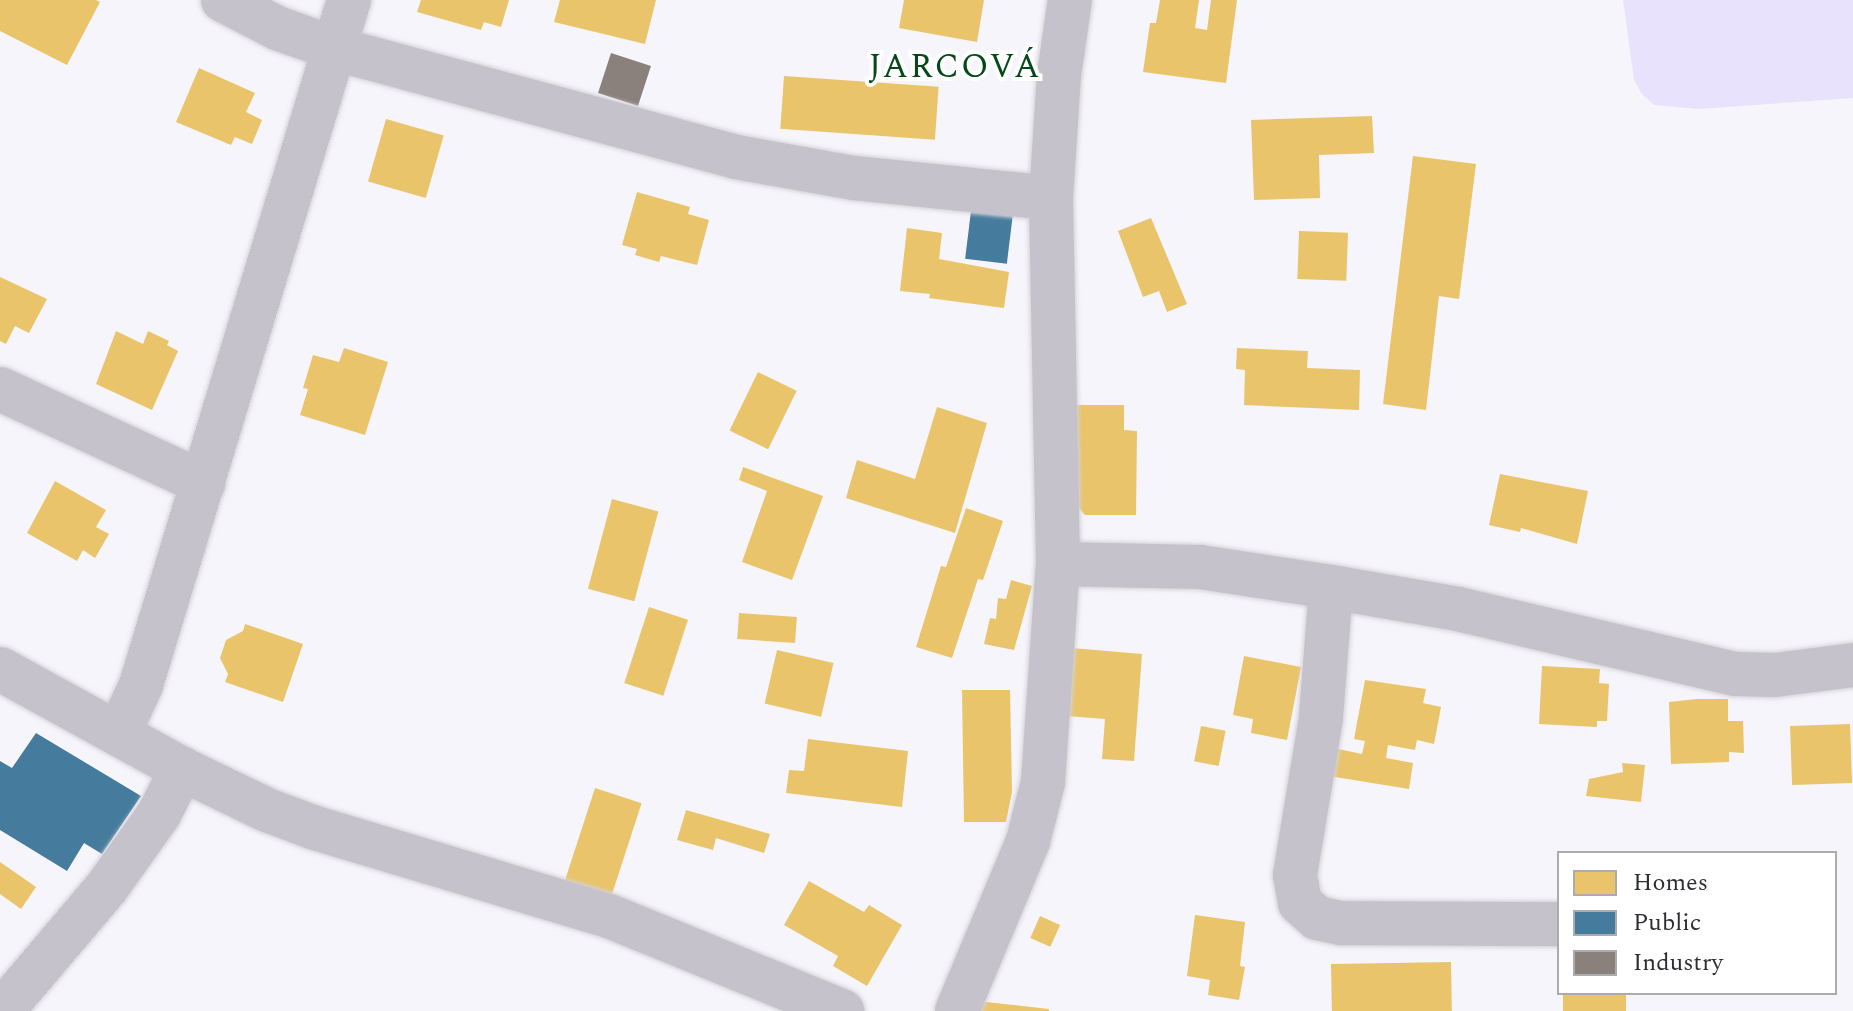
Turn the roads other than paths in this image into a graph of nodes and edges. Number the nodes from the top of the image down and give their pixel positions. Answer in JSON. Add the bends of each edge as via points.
{"nodes":[{"id":1,"x":223,"y":0,"type":"edge"},
{"id":2,"x":349,"y":0,"type":"edge"},
{"id":3,"x":1070,"y":0,"type":"edge"},
{"id":4,"x":336,"y":49,"type":"junction"},
{"id":5,"x":1051,"y":198,"type":"junction"},
{"id":6,"x":0,"y":389,"type":"edge"},
{"id":7,"x":203,"y":483,"type":"junction"},
{"id":8,"x":1058,"y":564,"type":"junction"},
{"id":9,"x":1331,"y":587,"type":"junction"},
{"id":10,"x":1853,"y":665,"type":"edge"},
{"id":11,"x":0,"y":669,"type":"edge"},
{"id":12,"x":119,"y":733,"type":"junction"},
{"id":13,"x":182,"y":769,"type":"junction"},
{"id":14,"x":1557,"y":924,"type":"edge"},
{"id":15,"x":2,"y":1011,"type":"edge"},
{"id":16,"x":842,"y":1011,"type":"edge"},
{"id":17,"x":957,"y":1011,"type":"edge"}],
"edges":[{"from":1,"to":4,"type":"street","via":[[277,28]]},
{"from":2,"to":4,"type":"street"},
{"from":3,"to":5,"type":"street"},
{"from":4,"to":5,"type":"street","via":[[773,165]]},
{"from":4,"to":7,"type":"street"},
{"from":5,"to":8,"type":"street"},
{"from":6,"to":7,"type":"street"},
{"from":7,"to":12,"type":"street","via":[[141,685]]},
{"from":8,"to":9,"type":"street","via":[[1200,567]]},
{"from":8,"to":17,"type":"street","via":[[1040,802]]},
{"from":9,"to":10,"type":"street","via":[[1458,609],[1735,674],[1775,675]]},
{"from":9,"to":14,"type":"street","via":[[1321,718],[1295,875],[1300,903],[1317,918],[1341,923]]},
{"from":11,"to":12,"type":"street"},
{"from":12,"to":13,"type":"street"},
{"from":13,"to":15,"type":"street","via":[[159,814],[107,887]]},
{"from":13,"to":16,"type":"street","via":[[287,818],[609,916]]}]}
